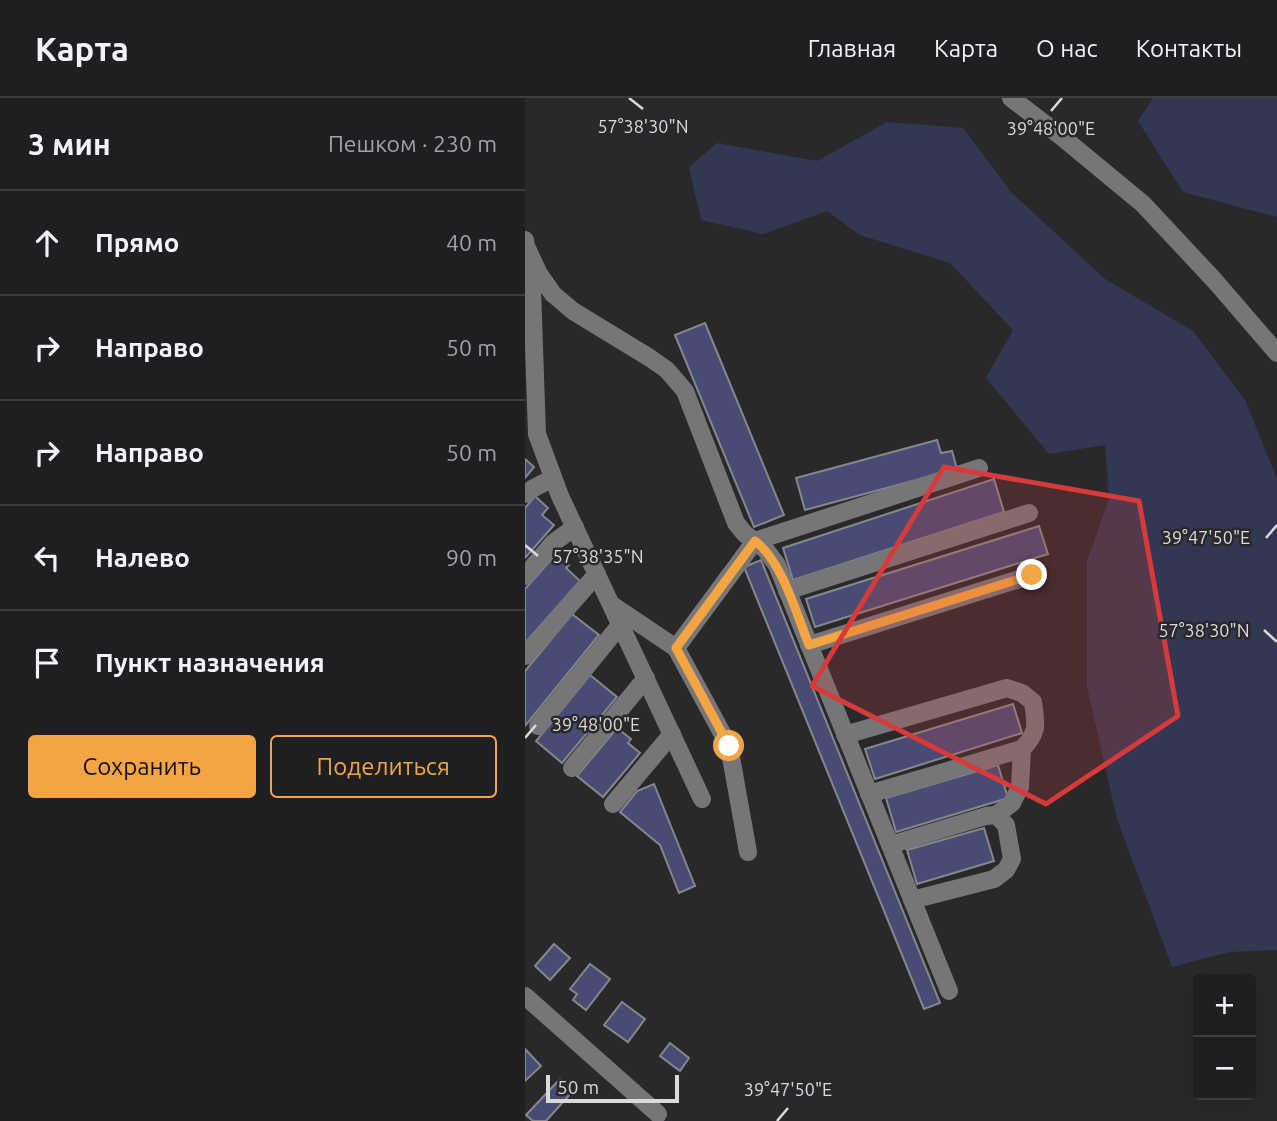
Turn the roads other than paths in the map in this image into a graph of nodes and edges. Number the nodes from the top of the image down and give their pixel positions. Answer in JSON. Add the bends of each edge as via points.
{"nodes":[{"id":1,"x":1011,"y":98,"type":"edge"},
{"id":2,"x":525,"y":240,"type":"edge"},
{"id":3,"x":526,"y":246,"type":"edge"},
{"id":4,"x":1277,"y":353,"type":"edge"},
{"id":5,"x":530,"y":414,"type":"edge"},
{"id":6,"x":979,"y":468,"type":"dead end"},
{"id":7,"x":553,"y":478,"type":"junction"},
{"id":8,"x":525,"y":494,"type":"edge"},
{"id":9,"x":1030,"y":513,"type":"dead end"},
{"id":10,"x":575,"y":527,"type":"junction"},
{"id":11,"x":755,"y":541,"type":"junction"},
{"id":12,"x":597,"y":574,"type":"junction"},
{"id":13,"x":1032,"y":575,"type":"dead end"},
{"id":14,"x":525,"y":576,"type":"edge"},
{"id":15,"x":787,"y":591,"type":"junction"},
{"id":16,"x":612,"y":604,"type":"junction"},
{"id":17,"x":621,"y":624,"type":"junction"},
{"id":18,"x":809,"y":645,"type":"junction"},
{"id":19,"x":676,"y":648,"type":"junction"},
{"id":20,"x":525,"y":656,"type":"edge"},
{"id":21,"x":646,"y":678,"type":"junction"},
{"id":22,"x":537,"y":726,"type":"dead end"},
{"id":23,"x":672,"y":734,"type":"junction"},
{"id":24,"x":845,"y":735,"type":"junction"},
{"id":25,"x":1022,"y":749,"type":"junction"},
{"id":26,"x":572,"y":768,"type":"dead end"},
{"id":27,"x":869,"y":794,"type":"junction"},
{"id":28,"x":702,"y":800,"type":"dead end"},
{"id":29,"x":613,"y":804,"type":"dead end"},
{"id":30,"x":996,"y":815,"type":"junction"},
{"id":31,"x":890,"y":845,"type":"junction"},
{"id":32,"x":748,"y":852,"type":"dead end"},
{"id":33,"x":912,"y":900,"type":"junction"},
{"id":34,"x":949,"y":991,"type":"dead end"},
{"id":35,"x":525,"y":996,"type":"edge"},
{"id":36,"x":658,"y":1114,"type":"dead end"}],
"edges":[{"from":1,"to":4,"type":"street","via":[[1143,204]]},
{"from":2,"to":3,"type":"street"},
{"from":3,"to":5,"type":"street","via":[[532,289]]},
{"from":3,"to":11,"type":"street","via":[[552,294],[667,370],[685,391],[736,523]]},
{"from":5,"to":7,"type":"street"},
{"from":6,"to":11,"type":"street"},
{"from":7,"to":8,"type":"street"},
{"from":7,"to":10,"type":"street"},
{"from":9,"to":15,"type":"street"},
{"from":10,"to":12,"type":"street"},
{"from":10,"to":14,"type":"street","via":[[553,543]]},
{"from":11,"to":15,"type":"street","via":[[777,565]]},
{"from":11,"to":19,"type":"street"},
{"from":12,"to":16,"type":"street"},
{"from":12,"to":20,"type":"street"},
{"from":13,"to":18,"type":"street"},
{"from":15,"to":18,"type":"street"},
{"from":16,"to":17,"type":"street"},
{"from":16,"to":19,"type":"street"},
{"from":17,"to":21,"type":"street"},
{"from":17,"to":22,"type":"street"},
{"from":18,"to":24,"type":"street"},
{"from":19,"to":32,"type":"street","via":[[729,746]]},
{"from":21,"to":23,"type":"street"},
{"from":21,"to":26,"type":"street"},
{"from":23,"to":28,"type":"street"},
{"from":23,"to":29,"type":"street"},
{"from":24,"to":25,"type":"street","via":[[1007,688],[1033,702],[1037,727]]},
{"from":24,"to":27,"type":"street"},
{"from":25,"to":27,"type":"street"},
{"from":25,"to":30,"type":"street","via":[[1020,787],[1012,803]]},
{"from":27,"to":31,"type":"street"},
{"from":30,"to":31,"type":"street"},
{"from":30,"to":33,"type":"street","via":[[1006,825],[1012,859],[1006,870],[994,879]]},
{"from":31,"to":33,"type":"street"},
{"from":33,"to":34,"type":"street"},
{"from":35,"to":36,"type":"street"}]}
